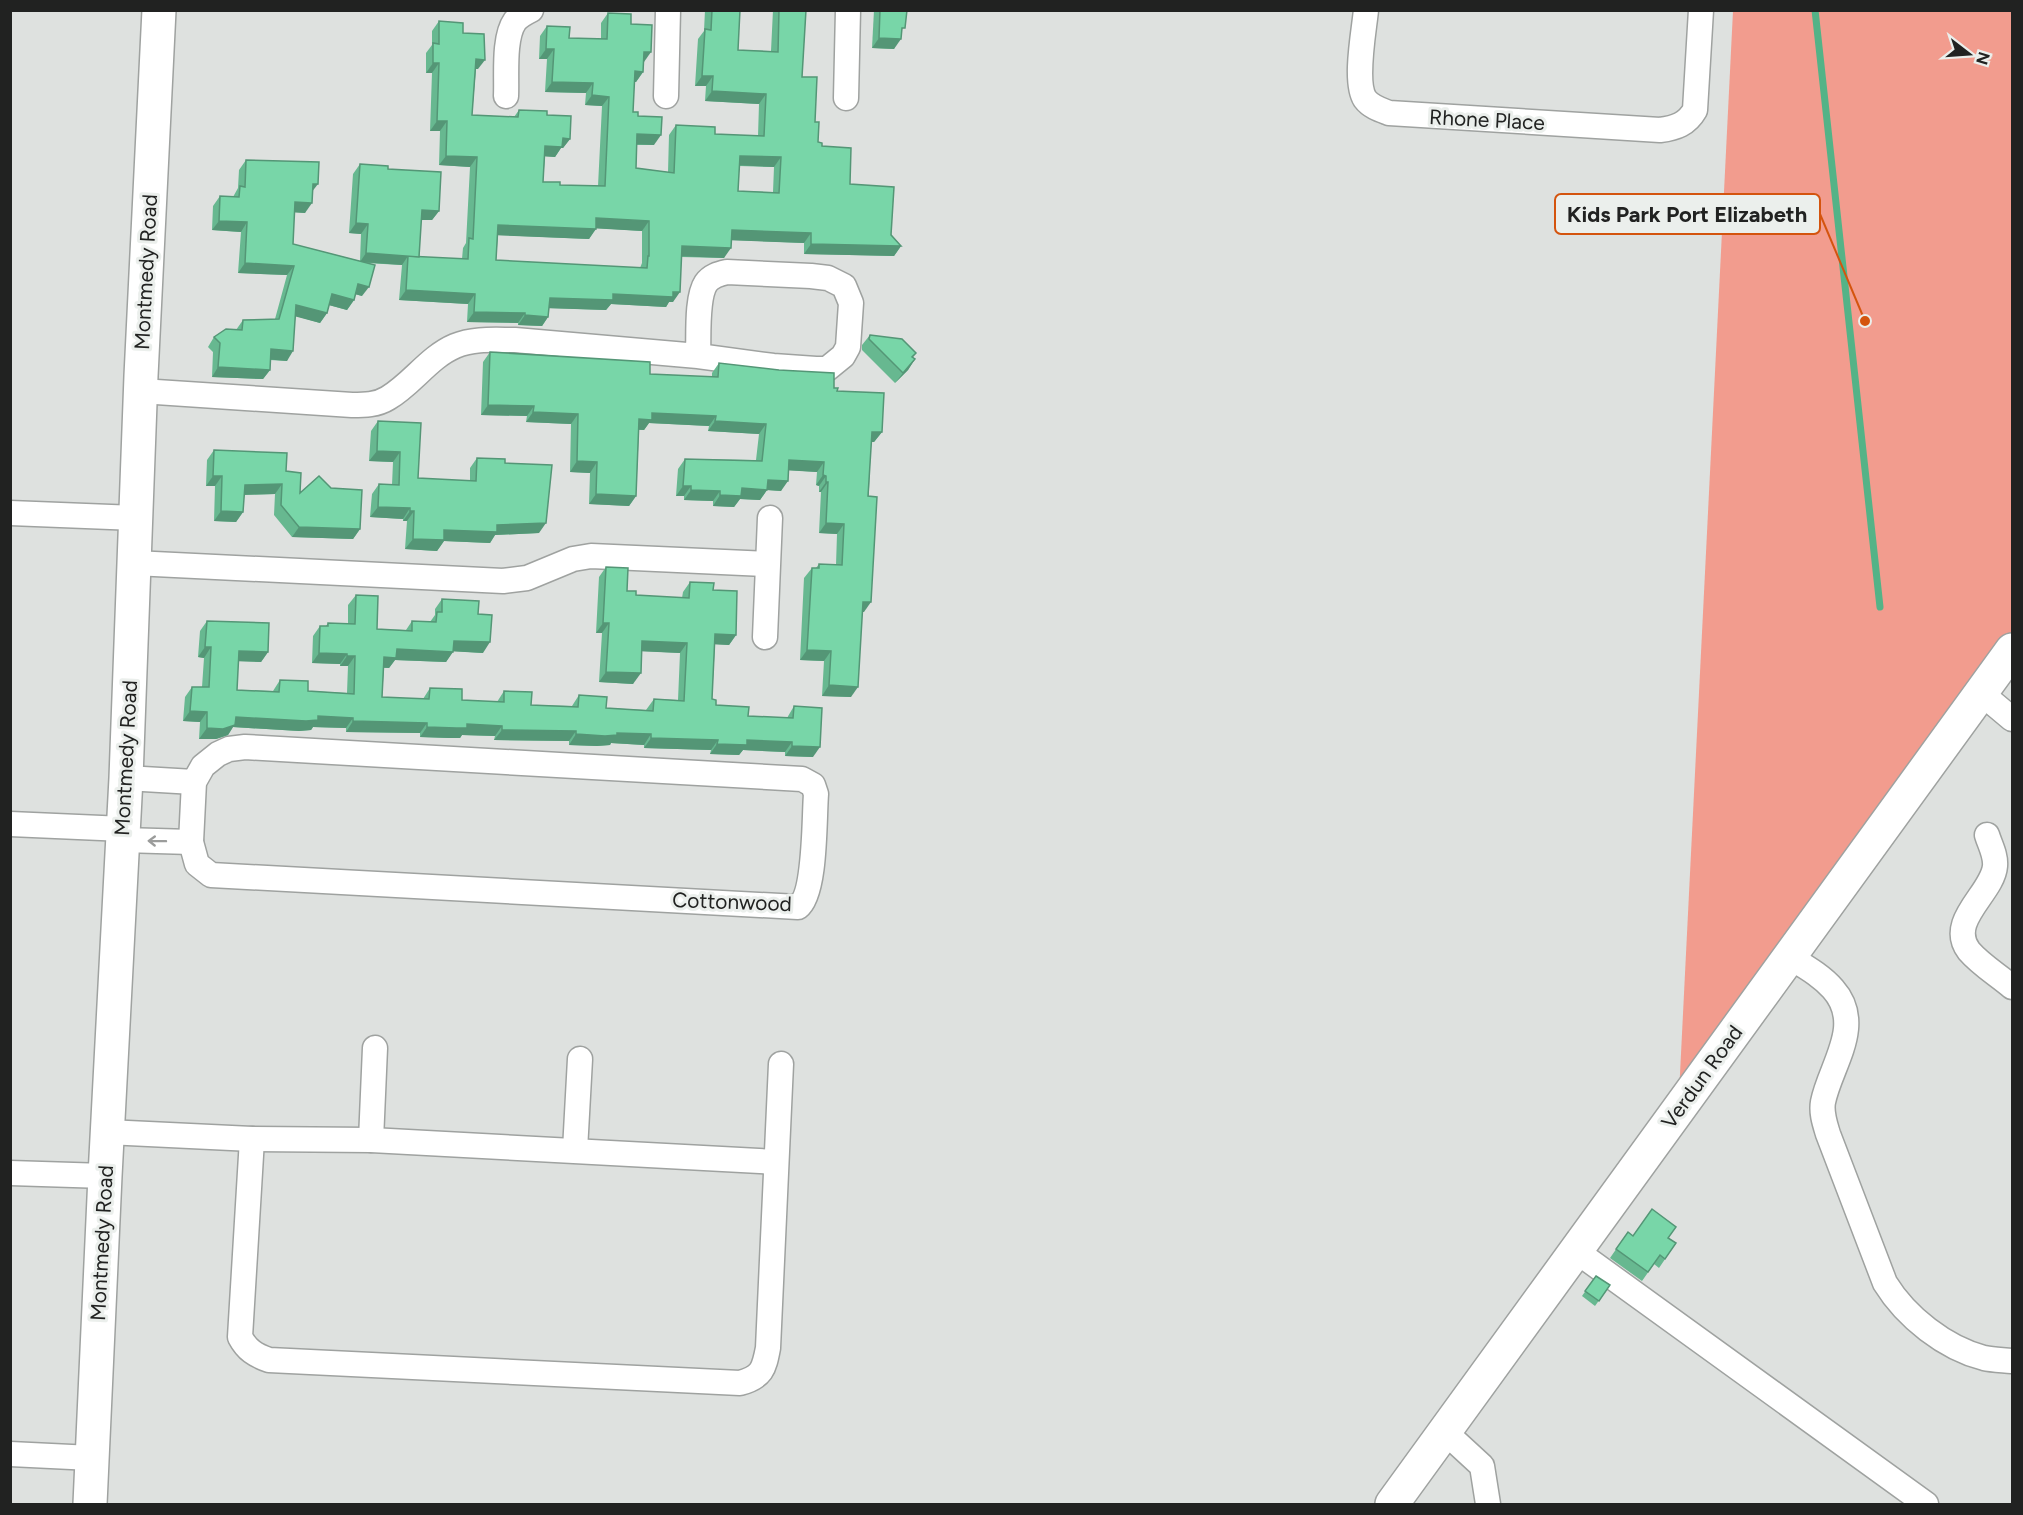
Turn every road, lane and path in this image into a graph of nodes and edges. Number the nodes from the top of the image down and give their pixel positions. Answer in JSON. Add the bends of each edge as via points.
{"nodes":[{"id":1,"x":159,"y":10,"type":"edge"},
{"id":2,"x":531,"y":10,"type":"edge"},
{"id":3,"x":668,"y":10,"type":"edge"},
{"id":4,"x":848,"y":10,"type":"edge"},
{"id":5,"x":1366,"y":10,"type":"edge"},
{"id":6,"x":1701,"y":10,"type":"edge"},
{"id":7,"x":506,"y":96,"type":"dead end"},
{"id":8,"x":666,"y":96,"type":"dead end"},
{"id":9,"x":846,"y":98,"type":"dead end"},
{"id":10,"x":698,"y":356,"type":"junction"},
{"id":11,"x":141,"y":391,"type":"junction"},
{"id":12,"x":10,"y":513,"type":"edge"},
{"id":13,"x":136,"y":518,"type":"junction"},
{"id":14,"x":770,"y":518,"type":"dead end"},
{"id":15,"x":134,"y":563,"type":"junction"},
{"id":16,"x":767,"y":564,"type":"junction"},
{"id":17,"x":765,"y":637,"type":"dead end"},
{"id":18,"x":2013,"y":650,"type":"edge"},
{"id":19,"x":1981,"y":693,"type":"junction"},
{"id":20,"x":2013,"y":719,"type":"edge"},
{"id":21,"x":126,"y":778,"type":"junction"},
{"id":22,"x":194,"y":782,"type":"junction"},
{"id":23,"x":10,"y":824,"type":"edge"},
{"id":24,"x":123,"y":835,"type":"junction"},
{"id":25,"x":1987,"y":835,"type":"dead end"},
{"id":26,"x":191,"y":842,"type":"junction"},
{"id":27,"x":1788,"y":956,"type":"junction"},
{"id":28,"x":2013,"y":987,"type":"edge"},
{"id":29,"x":375,"y":1048,"type":"dead end"},
{"id":30,"x":580,"y":1059,"type":"dead end"},
{"id":31,"x":781,"y":1064,"type":"dead end"},
{"id":32,"x":107,"y":1132,"type":"junction"},
{"id":33,"x":252,"y":1138,"type":"junction"},
{"id":34,"x":372,"y":1140,"type":"junction"},
{"id":35,"x":575,"y":1150,"type":"junction"},
{"id":36,"x":776,"y":1162,"type":"junction"},
{"id":37,"x":10,"y":1173,"type":"edge"},
{"id":38,"x":105,"y":1176,"type":"junction"},
{"id":39,"x":1576,"y":1251,"type":"junction"},
{"id":40,"x":2013,"y":1360,"type":"edge"},
{"id":41,"x":1444,"y":1431,"type":"junction"},
{"id":42,"x":10,"y":1454,"type":"edge"},
{"id":43,"x":92,"y":1458,"type":"junction"},
{"id":44,"x":90,"y":1504,"type":"edge"},
{"id":45,"x":1392,"y":1504,"type":"edge"},
{"id":46,"x":1488,"y":1504,"type":"edge"},
{"id":47,"x":1926,"y":1504,"type":"edge"}],
"edges":[{"from":1,"to":11,"type":"street","name":"Montmedy Road"},
{"from":2,"to":7,"type":"street","via":[[515,21],[508,40]]},
{"from":3,"to":8,"type":"street"},
{"from":4,"to":9,"type":"street"},
{"from":5,"to":6,"type":"street","name":"Rhone Place","via":[[1360,79],[1366,101],[1374,108],[1389,113],[1660,130],[1683,124],[1695,110]]},
{"from":10,"to":10,"type":"street","via":[[827,369],[839,361],[848,347],[848,293],[844,286],[828,278],[717,274],[706,284],[701,298]]},
{"from":10,"to":11,"type":"street","via":[[485,340],[454,346],[388,399],[373,404]]},
{"from":11,"to":13,"type":"street","name":"Montmedy Road"},
{"from":12,"to":13,"type":"street"},
{"from":13,"to":15,"type":"street","name":"Montmedy Road"},
{"from":14,"to":16,"type":"street"},
{"from":15,"to":16,"type":"street","via":[[503,581],[527,578],[591,556]]},
{"from":15,"to":21,"type":"street","name":"Montmedy Road"},
{"from":16,"to":17,"type":"street"},
{"from":18,"to":19,"type":"street","name":"Verdun Road"},
{"from":19,"to":20,"type":"street"},
{"from":19,"to":27,"type":"street","name":"Verdun Road"},
{"from":21,"to":22,"type":"street"},
{"from":21,"to":24,"type":"street","name":"Montmedy Road"},
{"from":22,"to":26,"type":"street","name":"Cottonwood"},
{"from":22,"to":26,"type":"street","name":"Cottonwood","via":[[203,766],[218,754],[245,747],[794,777],[813,786],[816,794],[810,884],[806,899],[798,907],[220,877],[197,864]]},
{"from":23,"to":24,"type":"street"},
{"from":26,"to":24,"type":"street","one_way":true},
{"from":24,"to":32,"type":"street","name":"Montmedy Road"},
{"from":25,"to":28,"type":"street","via":[[1995,865],[1989,882],[1970,909],[1964,938],[1977,958]]},
{"from":27,"to":39,"type":"street","name":"Verdun Road"},
{"from":27,"to":40,"type":"street","via":[[1834,990],[1841,1003],[1845,1042],[1823,1102],[1823,1116],[1885,1283],[1909,1314],[1955,1346],[1987,1359]]},
{"from":29,"to":34,"type":"street"},
{"from":30,"to":35,"type":"street"},
{"from":31,"to":36,"type":"street"},
{"from":32,"to":33,"type":"street"},
{"from":32,"to":38,"type":"street","name":"Montmedy Road"},
{"from":33,"to":34,"type":"street"},
{"from":33,"to":36,"type":"street","via":[[240,1337],[246,1349],[258,1356],[269,1360],[741,1383],[759,1374],[768,1348]]},
{"from":34,"to":35,"type":"street"},
{"from":35,"to":36,"type":"street"},
{"from":37,"to":38,"type":"street"},
{"from":38,"to":43,"type":"street","name":"Montmedy Road"},
{"from":39,"to":41,"type":"street","name":"Verdun Road"},
{"from":39,"to":47,"type":"street"},
{"from":41,"to":45,"type":"street","name":"Verdun Road"},
{"from":41,"to":46,"type":"street","via":[[1482,1466]]},
{"from":42,"to":43,"type":"street"},
{"from":43,"to":44,"type":"street","name":"Montmedy Road"}]}
